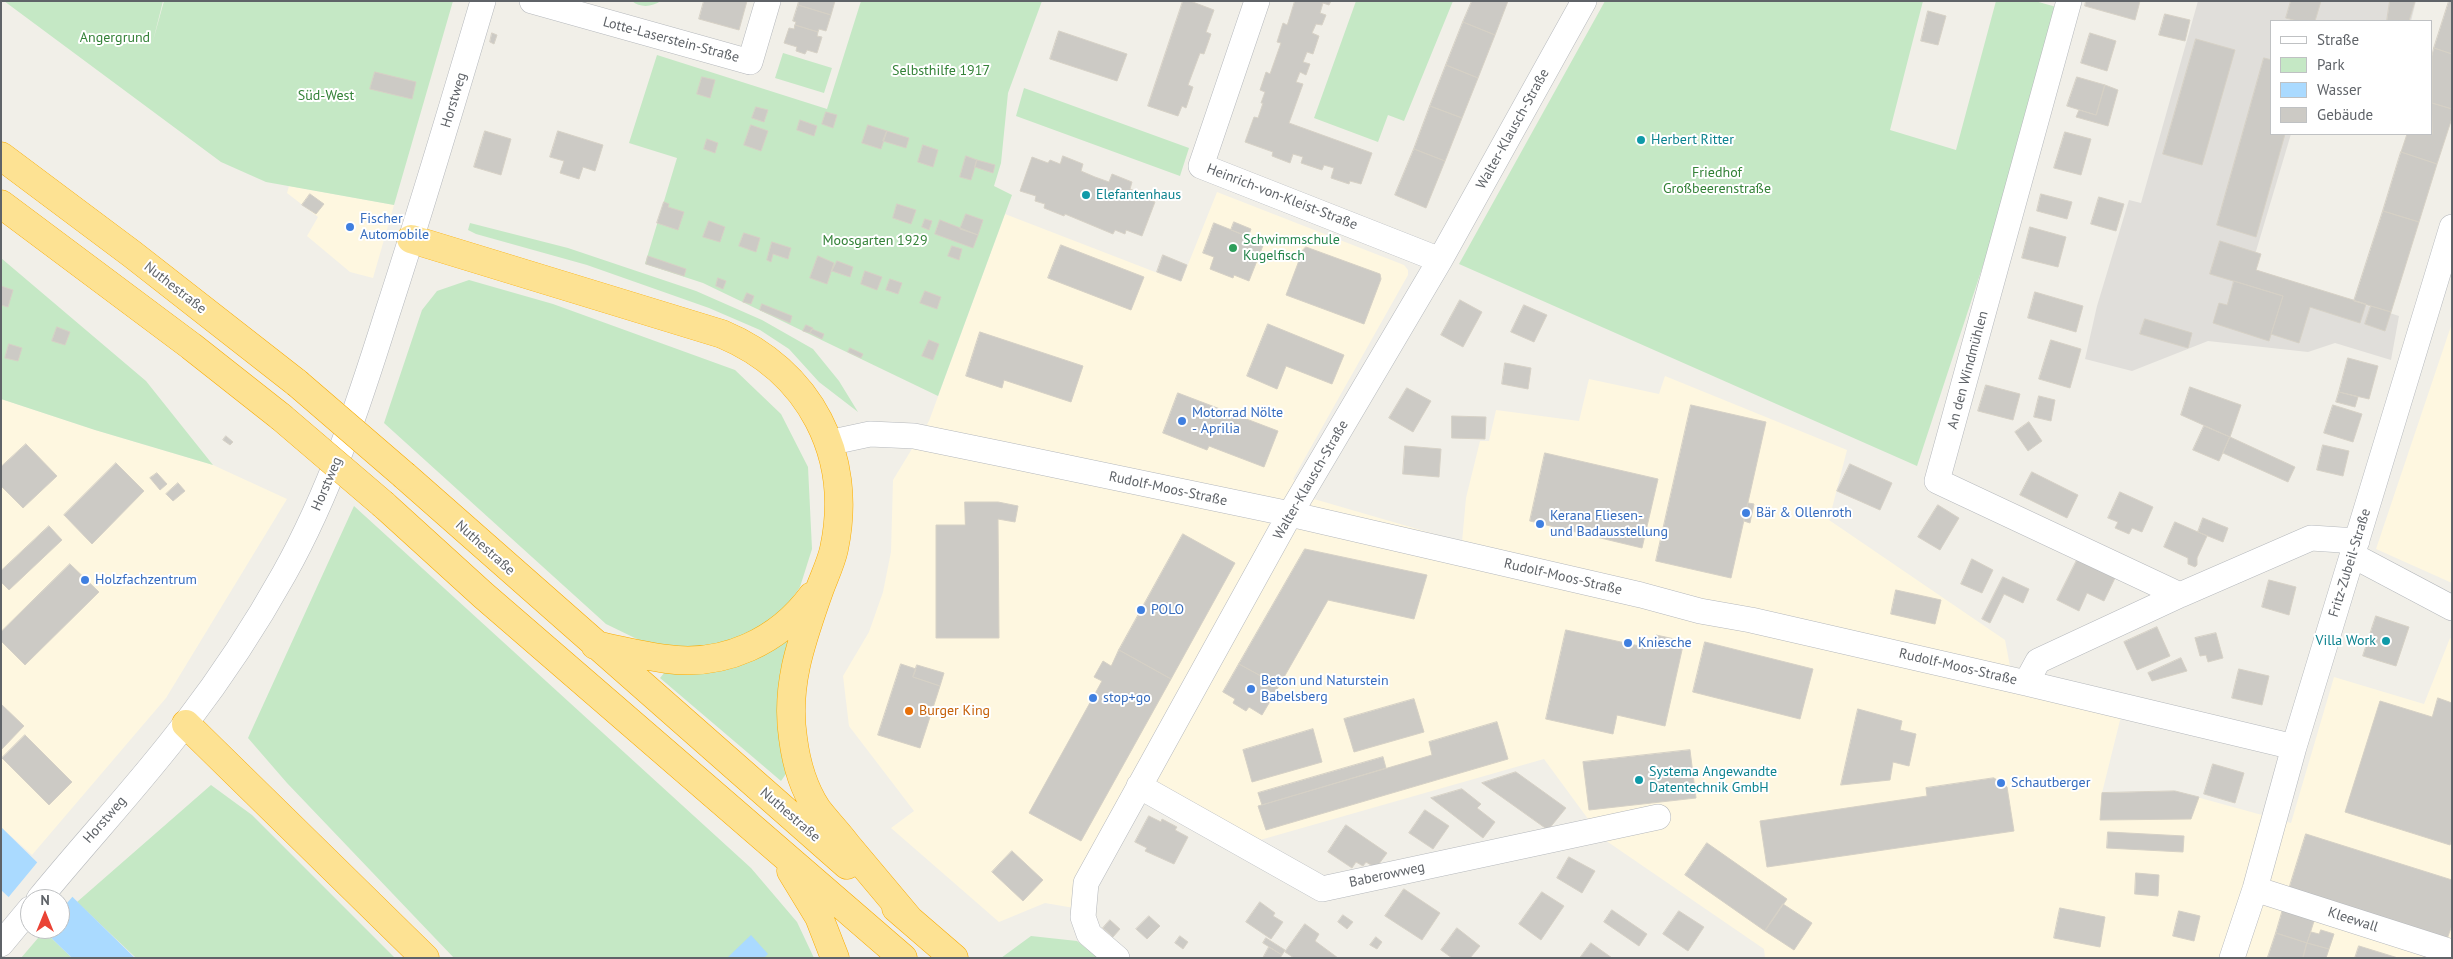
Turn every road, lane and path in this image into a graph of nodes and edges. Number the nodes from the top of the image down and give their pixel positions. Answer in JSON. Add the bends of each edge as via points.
{"nodes":[{"id":1,"x":483,"y":1,"type":"edge"},
{"id":2,"x":532,"y":1,"type":"edge"},
{"id":3,"x":768,"y":1,"type":"edge"},
{"id":4,"x":1257,"y":1,"type":"edge"},
{"id":5,"x":1584,"y":1,"type":"edge"},
{"id":6,"x":2069,"y":1,"type":"edge"},
{"id":7,"x":1,"y":156,"type":"edge"},
{"id":8,"x":1,"y":204,"type":"edge"},
{"id":9,"x":2452,"y":227,"type":"edge"},
{"id":10,"x":411,"y":239,"type":"junction"},
{"id":11,"x":1440,"y":260,"type":"junction"},
{"id":12,"x":828,"y":443,"type":"junction"},
{"id":13,"x":1290,"y":514,"type":"junction"},
{"id":14,"x":2354,"y":548,"type":"junction"},
{"id":15,"x":825,"y":576,"type":"junction"},
{"id":16,"x":2180,"y":595,"type":"junction"},
{"id":17,"x":2452,"y":608,"type":"edge"},
{"id":18,"x":595,"y":646,"type":"junction"},
{"id":19,"x":2026,"y":683,"type":"junction"},
{"id":20,"x":186,"y":724,"type":"junction"},
{"id":21,"x":2294,"y":747,"type":"junction"},
{"id":22,"x":1139,"y":786,"type":"junction"},
{"id":23,"x":1658,"y":817,"type":"dead end"},
{"id":24,"x":777,"y":848,"type":"junction"},
{"id":25,"x":47,"y":889,"type":"edge"},
{"id":26,"x":2255,"y":889,"type":"junction"},
{"id":27,"x":909,"y":919,"type":"junction"},
{"id":28,"x":20,"y":921,"type":"edge"},
{"id":29,"x":1,"y":944,"type":"edge"},
{"id":30,"x":2452,"y":952,"type":"edge"},
{"id":31,"x":425,"y":958,"type":"edge"},
{"id":32,"x":834,"y":958,"type":"edge"},
{"id":33,"x":903,"y":958,"type":"edge"},
{"id":34,"x":954,"y":958,"type":"edge"},
{"id":35,"x":1117,"y":958,"type":"edge"},
{"id":36,"x":2232,"y":958,"type":"edge"}],
"edges":[{"from":1,"to":10,"type":"street","name":"Horstweg"},
{"from":2,"to":3,"type":"street","name":"Lotte-Laserstein-Straße","via":[[750,62]]},
{"from":4,"to":11,"type":"street","name":"Heinrich-von-Kleist-Straße","via":[[1201,166]]},
{"from":5,"to":11,"type":"street","name":"Walter-Klausch-Straße"},
{"from":6,"to":16,"type":"street","name":"An den Windmühlen","via":[[1938,481]]},
{"from":7,"to":18,"type":"highway","name":"Nuthestraße","bridge":true,"via":[[296,383]]},
{"from":8,"to":24,"type":"highway","bridge":true,"via":[[191,346],[281,418]]},
{"from":9,"to":14,"type":"street","name":"Fritz-Zubeil-Straße"},
{"from":10,"to":12,"type":"highway","via":[[740,342],[787,375],[812,407]]},
{"from":10,"to":20,"type":"street","name":"Horstweg","via":[[359,401],[312,520],[255,624]]},
{"from":11,"to":13,"type":"street","name":"Walter-Klausch-Straße"},
{"from":12,"to":13,"type":"street","name":"Rudolf-Moos-Straße","via":[[870,434],[914,436]]},
{"from":12,"to":15,"type":"highway","via":[[836,469],[839,496],[834,550]]},
{"from":13,"to":19,"type":"street","name":"Rudolf-Moos-Straße","via":[[1700,611]]},
{"from":13,"to":22,"type":"street","name":"Walter-Klausch-Straße"},
{"from":14,"to":16,"type":"street","via":[[2311,538]]},
{"from":14,"to":17,"type":"street"},
{"from":14,"to":21,"type":"street","name":"Fritz-Zubeil-Straße"},
{"from":15,"to":18,"type":"highway","via":[[804,608],[791,621],[760,643],[724,656],[686,661]]},
{"from":15,"to":27,"type":"highway","via":[[794,666],[790,714],[798,763],[817,809]]},
{"from":16,"to":19,"type":"street","via":[[2038,661]]},
{"from":18,"to":27,"type":"highway","name":"Nuthestraße"},
{"from":19,"to":21,"type":"street","name":"Rudolf-Moos-Straße"},
{"from":20,"to":25,"type":"street","name":"Horstweg"},
{"from":20,"to":31,"type":"highway"},
{"from":21,"to":26,"type":"street","name":"Fritz-Zubeil-Straße"},
{"from":22,"to":23,"type":"street","name":"Baberowweg","via":[[1322,889]]},
{"from":22,"to":35,"type":"street","name":"Walter-Klausch-Straße","via":[[1086,883],[1083,917],[1089,934]]},
{"from":24,"to":32,"type":"highway","via":[[819,917]]},
{"from":24,"to":33,"type":"highway"},
{"from":26,"to":30,"type":"street","name":"Kleewall"},
{"from":26,"to":36,"type":"street","name":"Fritz-Zubeil-Straße"},
{"from":27,"to":34,"type":"highway","name":"Nuthestraße"},
{"from":28,"to":29,"type":"street"}]}
